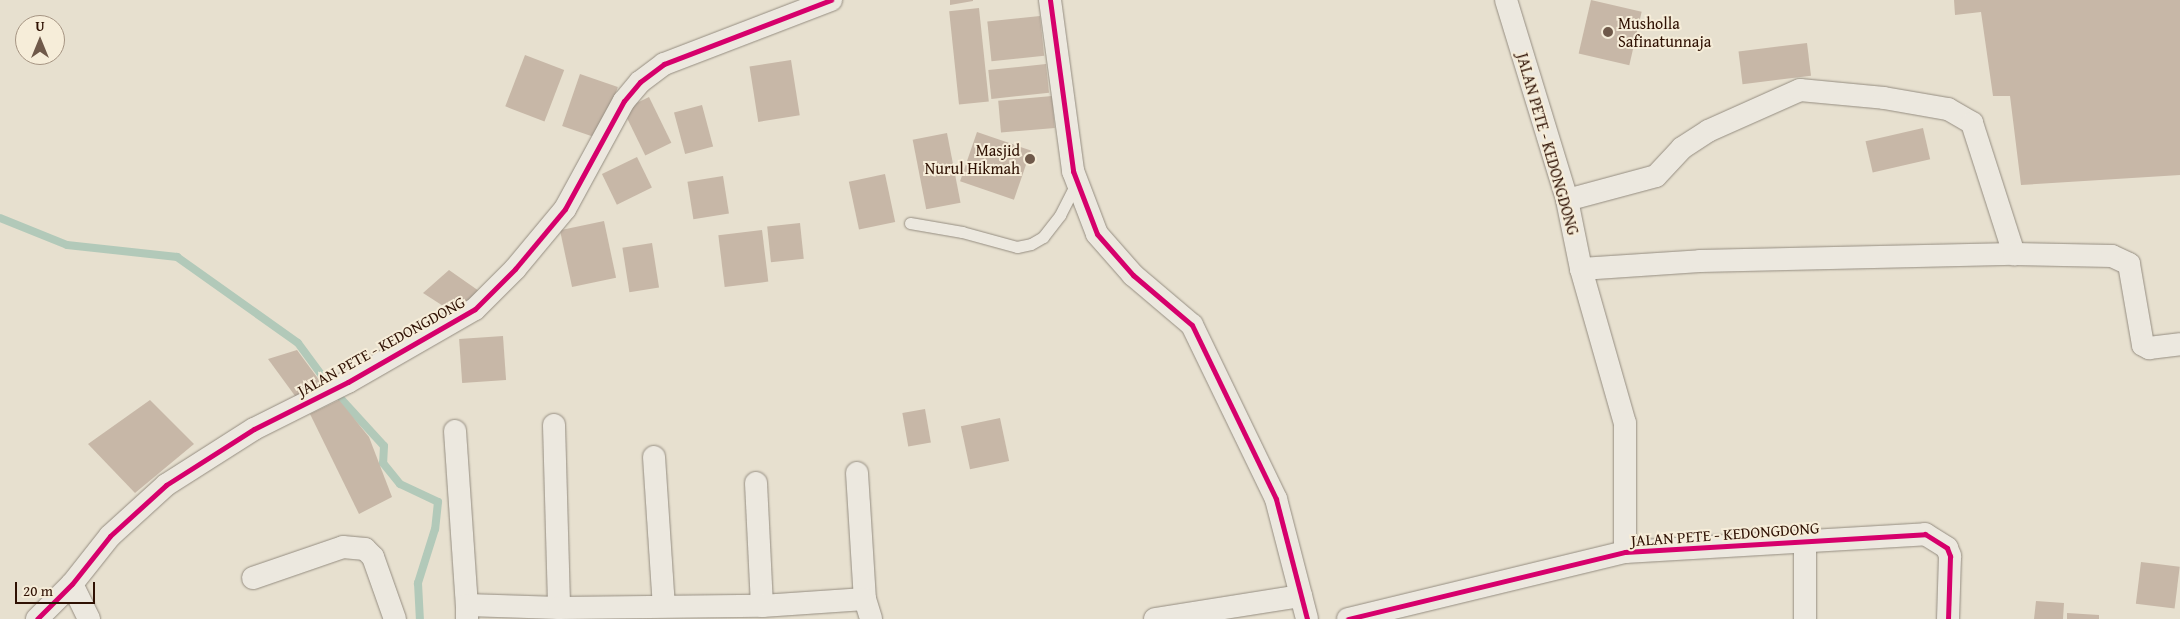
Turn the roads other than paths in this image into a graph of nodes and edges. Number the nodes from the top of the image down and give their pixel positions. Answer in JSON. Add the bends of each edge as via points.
{"nodes":[{"id":1,"x":831,"y":0,"type":"edge"},
{"id":2,"x":1050,"y":0,"type":"edge"},
{"id":3,"x":1506,"y":0,"type":"edge"},
{"id":4,"x":1077,"y":182,"type":"junction"},
{"id":5,"x":1567,"y":200,"type":"junction"},
{"id":6,"x":910,"y":223,"type":"dead end"},
{"id":7,"x":2014,"y":254,"type":"junction"},
{"id":8,"x":1581,"y":269,"type":"junction"},
{"id":9,"x":2180,"y":344,"type":"edge"},
{"id":10,"x":554,"y":425,"type":"dead end"},
{"id":11,"x":455,"y":431,"type":"dead end"},
{"id":12,"x":654,"y":457,"type":"dead end"},
{"id":13,"x":857,"y":473,"type":"dead end"},
{"id":14,"x":756,"y":483,"type":"dead end"},
{"id":15,"x":1805,"y":541,"type":"junction"},
{"id":16,"x":1625,"y":552,"type":"junction"},
{"id":17,"x":253,"y":578,"type":"dead end"},
{"id":18,"x":72,"y":584,"type":"junction"},
{"id":19,"x":1301,"y":596,"type":"junction"},
{"id":20,"x":664,"y":606,"type":"junction"},
{"id":21,"x":762,"y":606,"type":"junction"},
{"id":22,"x":559,"y":608,"type":"junction"},
{"id":23,"x":868,"y":609,"type":"edge"},
{"id":24,"x":467,"y":612,"type":"edge"},
{"id":25,"x":1398,"y":612,"type":"edge"},
{"id":26,"x":37,"y":619,"type":"edge"},
{"id":27,"x":89,"y":619,"type":"edge"},
{"id":28,"x":395,"y":619,"type":"edge"},
{"id":29,"x":1155,"y":619,"type":"edge"},
{"id":30,"x":1307,"y":619,"type":"edge"},
{"id":31,"x":1348,"y":619,"type":"edge"},
{"id":32,"x":1805,"y":619,"type":"edge"},
{"id":33,"x":1948,"y":619,"type":"edge"}],
"edges":[{"from":1,"to":18,"type":"street","name":"JALAN PETE - KEDONGDONG","via":[[664,64],[640,82],[624,100],[565,209],[515,270],[475,310],[348,382],[254,429],[166,485],[110,536]]},
{"from":2,"to":4,"type":"street","via":[[1064,115]]},
{"from":3,"to":5,"type":"street","name":"JALAN PETE - KEDONGDONG"},
{"from":4,"to":6,"type":"lane","via":[[1054,222],[1043,237],[1032,244],[1017,247],[962,232]]},
{"from":4,"to":19,"type":"street","via":[[1098,234],[1133,275],[1192,325],[1276,499]]},
{"from":5,"to":7,"type":"street","via":[[1656,176],[1682,148],[1708,131],[1800,90],[1884,98],[1948,109],[1972,122]]},
{"from":5,"to":8,"type":"street","name":"JALAN PETE - KEDONGDONG"},
{"from":7,"to":8,"type":"street","via":[[1700,261]]},
{"from":7,"to":9,"type":"street","via":[[2122,258],[2129,264],[2142,345],[2149,348]]},
{"from":8,"to":16,"type":"street","name":"JALAN PETE - KEDONGDONG","via":[[1625,423]]},
{"from":10,"to":22,"type":"street"},
{"from":11,"to":24,"type":"street"},
{"from":12,"to":20,"type":"street"},
{"from":13,"to":23,"type":"street"},
{"from":14,"to":21,"type":"street"},
{"from":15,"to":16,"type":"street","name":"JALAN PETE - KEDONGDONG"},
{"from":15,"to":32,"type":"street"},
{"from":15,"to":33,"type":"street","name":"JALAN PETE - KEDONGDONG","via":[[1925,534],[1941,543],[1950,556]]},
{"from":16,"to":25,"type":"street","name":"JALAN PETE - KEDONGDONG"},
{"from":17,"to":28,"type":"street","via":[[343,547],[365,549],[373,557]]},
{"from":18,"to":26,"type":"street","name":"JALAN PETE - KEDONGDONG"},
{"from":18,"to":27,"type":"street"},
{"from":19,"to":29,"type":"street"},
{"from":19,"to":30,"type":"street"},
{"from":20,"to":21,"type":"street"},
{"from":20,"to":22,"type":"street"},
{"from":21,"to":23,"type":"street"},
{"from":22,"to":24,"type":"street"},
{"from":25,"to":31,"type":"street","name":"JALAN PETE - KEDONGDONG"}]}
